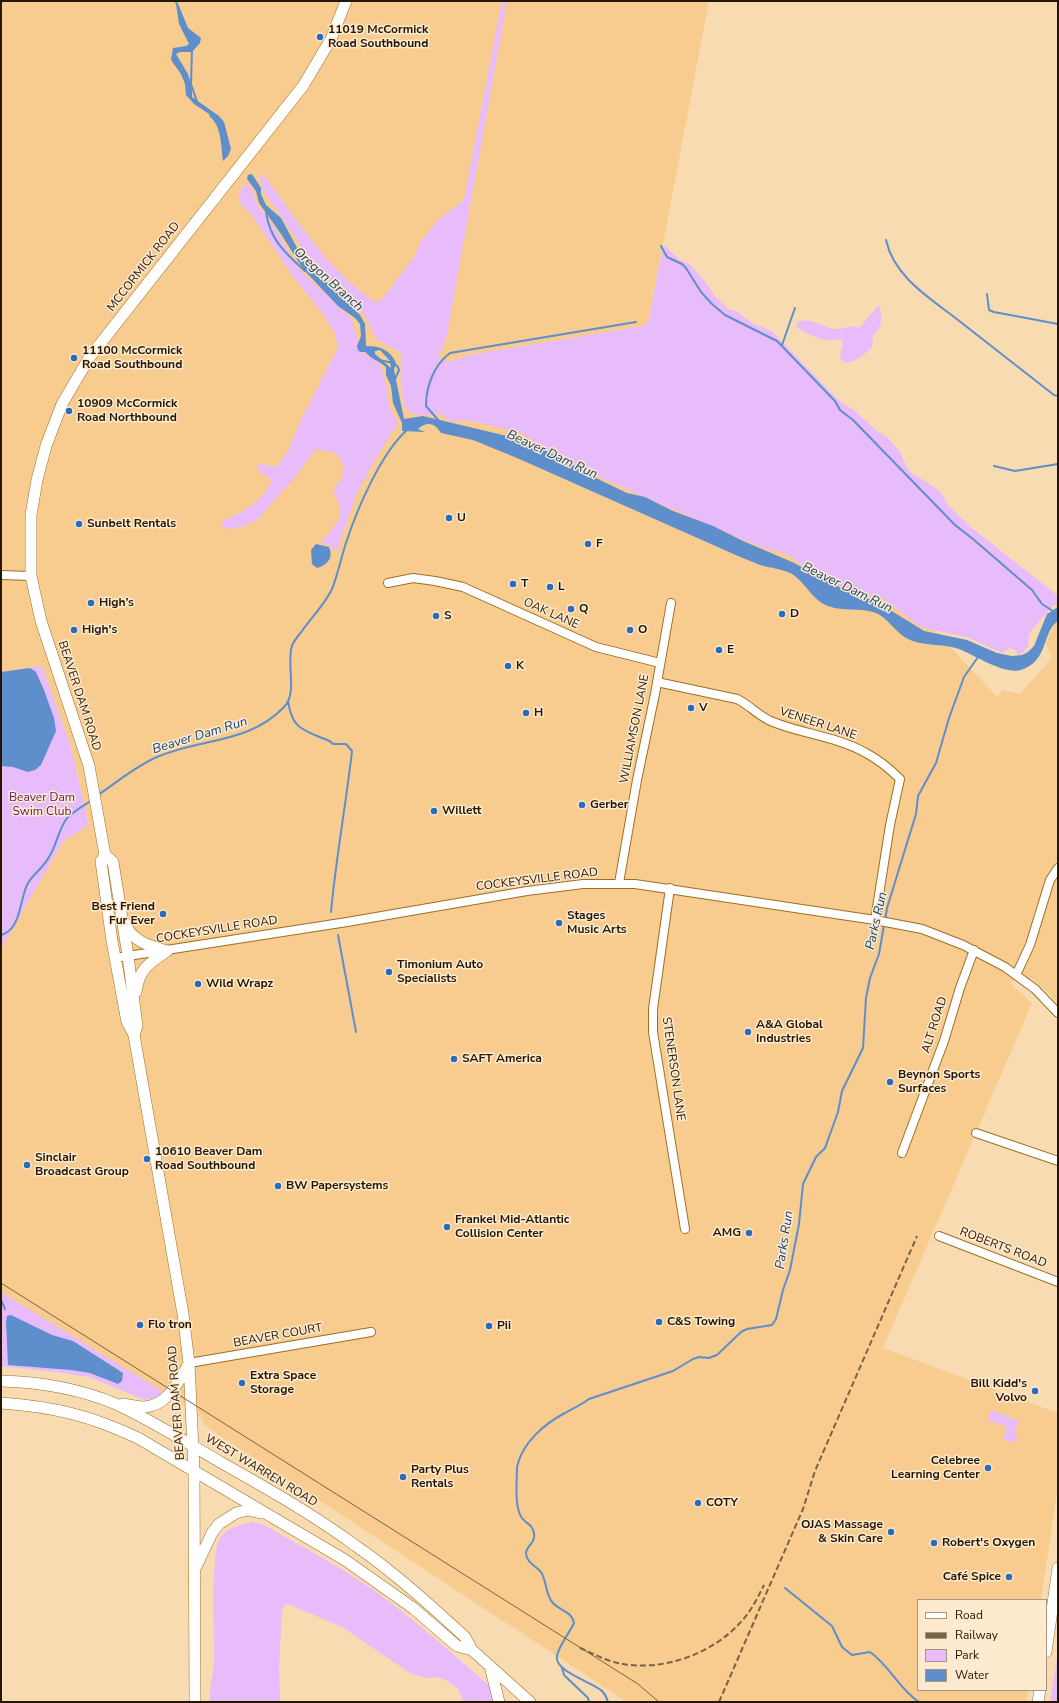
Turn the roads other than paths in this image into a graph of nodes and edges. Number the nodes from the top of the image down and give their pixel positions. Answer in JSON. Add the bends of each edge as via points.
{"nodes":[{"id":1,"x":346,"y":1,"type":"edge"},
{"id":2,"x":1,"y":575,"type":"edge"},
{"id":3,"x":31,"y":576,"type":"junction"},
{"id":4,"x":388,"y":582,"type":"dead end"},
{"id":5,"x":671,"y":603,"type":"dead end"},
{"id":6,"x":660,"y":663,"type":"junction"},
{"id":7,"x":657,"y":682,"type":"junction"},
{"id":8,"x":105,"y":855,"type":"junction"},
{"id":9,"x":1058,"y":868,"type":"edge"},
{"id":10,"x":619,"y":883,"type":"junction"},
{"id":11,"x":670,"y":888,"type":"junction"},
{"id":12,"x":121,"y":909,"type":"junction"},
{"id":13,"x":882,"y":921,"type":"junction"},
{"id":14,"x":974,"y":950,"type":"junction"},
{"id":15,"x":167,"y":951,"type":"junction"},
{"id":16,"x":128,"y":956,"type":"junction"},
{"id":17,"x":115,"y":958,"type":"junction"},
{"id":18,"x":1016,"y":975,"type":"junction"},
{"id":19,"x":134,"y":1004,"type":"junction"},
{"id":20,"x":1058,"y":1013,"type":"edge"},
{"id":21,"x":134,"y":1035,"type":"junction"},
{"id":22,"x":976,"y":1132,"type":"dead end"},
{"id":23,"x":902,"y":1153,"type":"dead end"},
{"id":24,"x":1058,"y":1161,"type":"edge"},
{"id":25,"x":685,"y":1229,"type":"dead end"},
{"id":26,"x":939,"y":1236,"type":"dead end"},
{"id":27,"x":1058,"y":1282,"type":"edge"},
{"id":28,"x":371,"y":1332,"type":"dead end"},
{"id":29,"x":189,"y":1363,"type":"junction"},
{"id":30,"x":1,"y":1375,"type":"edge"},
{"id":31,"x":1,"y":1381,"type":"edge"},
{"id":32,"x":16,"y":1381,"type":"junction"},
{"id":33,"x":1,"y":1403,"type":"edge"},
{"id":34,"x":115,"y":1404,"type":"junction"},
{"id":35,"x":194,"y":1446,"type":"junction"},
{"id":36,"x":194,"y":1471,"type":"junction"},
{"id":37,"x":270,"y":1515,"type":"junction"},
{"id":38,"x":1058,"y":1568,"type":"edge"},
{"id":39,"x":194,"y":1572,"type":"junction"},
{"id":40,"x":1047,"y":1645,"type":"edge"},
{"id":41,"x":472,"y":1650,"type":"junction"},
{"id":42,"x":490,"y":1666,"type":"junction"},
{"id":43,"x":1040,"y":1691,"type":"edge"},
{"id":44,"x":195,"y":1702,"type":"edge"},
{"id":45,"x":499,"y":1702,"type":"edge"},
{"id":46,"x":529,"y":1702,"type":"edge"},
{"id":47,"x":1038,"y":1702,"type":"edge"}],
"edges":[{"from":1,"to":3,"type":"main road","name":"MCCORMICK ROAD","via":[[331,39],[303,86],[111,329],[70,389],[50,434],[37,480],[31,524]]},
{"from":2,"to":3,"type":"street"},
{"from":3,"to":8,"type":"main road","name":"BEAVER DAM ROAD","via":[[41,621],[82,742]]},
{"from":4,"to":6,"type":"street","name":"OAK LANE","via":[[413,578],[463,587],[596,647]]},
{"from":5,"to":6,"type":"street","name":"WILLIAMSON LANE"},
{"from":6,"to":7,"type":"street","name":"WILLIAMSON LANE"},
{"from":7,"to":10,"type":"street","name":"WILLIAMSON LANE"},
{"from":7,"to":13,"type":"street","name":"VENEER LANE","via":[[745,702],[772,722],[848,744],[885,765],[900,779],[890,825]]},
{"from":8,"to":12,"type":"main road","name":"BEAVER DAM ROAD","via":[[113,862]]},
{"from":8,"to":17,"type":"main road","name":"BEAVER DAM ROAD","via":[[101,861]]},
{"from":9,"to":18,"type":"street","via":[[1050,880],[1030,945]]},
{"from":10,"to":11,"type":"street","name":"COCKEYSVILLE ROAD"},
{"from":10,"to":15,"type":"street","name":"COCKEYSVILLE ROAD","via":[[568,885],[527,891]]},
{"from":11,"to":13,"type":"street","name":"COCKEYSVILLE ROAD"},
{"from":11,"to":25,"type":"street","name":"STENERSON LANE","via":[[653,1009],[653,1032]]},
{"from":12,"to":15,"type":"main road","via":[[128,931],[133,936],[144,944]]},
{"from":12,"to":16,"type":"main road","name":"BEAVER DAM ROAD"},
{"from":13,"to":14,"type":"street","name":"COCKEYSVILLE ROAD","via":[[932,933]]},
{"from":14,"to":18,"type":"street","name":"COCKEYSVILLE ROAD"},
{"from":14,"to":23,"type":"street","name":"ALT ROAD","via":[[944,1041]]},
{"from":15,"to":16,"type":"street","name":"COCKEYSVILLE ROAD"},
{"from":15,"to":19,"type":"main road","via":[[147,966],[137,980]]},
{"from":16,"to":17,"type":"street","name":"COCKEYSVILLE ROAD"},
{"from":16,"to":19,"type":"main road","name":"BEAVER DAM ROAD"},
{"from":17,"to":21,"type":"main road","name":"BEAVER DAM ROAD","via":[[127,1022]]},
{"from":18,"to":20,"type":"street","name":"COCKEYSVILLE ROAD","via":[[1041,994]]},
{"from":19,"to":21,"type":"main road","name":"BEAVER DAM ROAD","via":[[137,1026]]},
{"from":21,"to":29,"type":"main road","name":"BEAVER DAM ROAD","via":[[180,1293]]},
{"from":22,"to":24,"type":"street"},
{"from":26,"to":27,"type":"street","name":"ROBERTS ROAD"},
{"from":28,"to":29,"type":"street","name":"BEAVER COURT"},
{"from":29,"to":34,"type":"main road","via":[[169,1395],[155,1405],[145,1407]]},
{"from":29,"to":35,"type":"main road","name":"BEAVER DAM ROAD"},
{"from":30,"to":32,"type":"main road"},
{"from":31,"to":32,"type":"main road","name":"WEST WARREN ROAD"},
{"from":32,"to":34,"type":"main road","name":"WEST WARREN ROAD","via":[[67,1389]]},
{"from":33,"to":36,"type":"main road","name":"WEST WARREN ROAD","via":[[63,1410],[109,1424],[144,1441]]},
{"from":34,"to":35,"type":"main road","name":"WEST WARREN ROAD","via":[[146,1418]]},
{"from":35,"to":36,"type":"main road","name":"BEAVER DAM ROAD"},
{"from":35,"to":41,"type":"main road","name":"WEST WARREN ROAD","via":[[356,1545],[450,1623],[465,1637]]},
{"from":36,"to":37,"type":"main road","name":"WEST WARREN ROAD"},
{"from":36,"to":39,"type":"main road","name":"BEAVER DAM ROAD"},
{"from":37,"to":39,"type":"main road","via":[[248,1510],[226,1518],[212,1533]]},
{"from":37,"to":41,"type":"main road","name":"WEST WARREN ROAD","via":[[368,1575],[413,1608],[457,1646]]},
{"from":38,"to":40,"type":"main road"},
{"from":39,"to":44,"type":"main road","name":"BEAVER DAM ROAD"},
{"from":41,"to":42,"type":"main road","name":"WEST WARREN ROAD"},
{"from":42,"to":45,"type":"main road"},
{"from":42,"to":46,"type":"main road","name":"WEST WARREN ROAD"},
{"from":43,"to":47,"type":"main road"}]}
